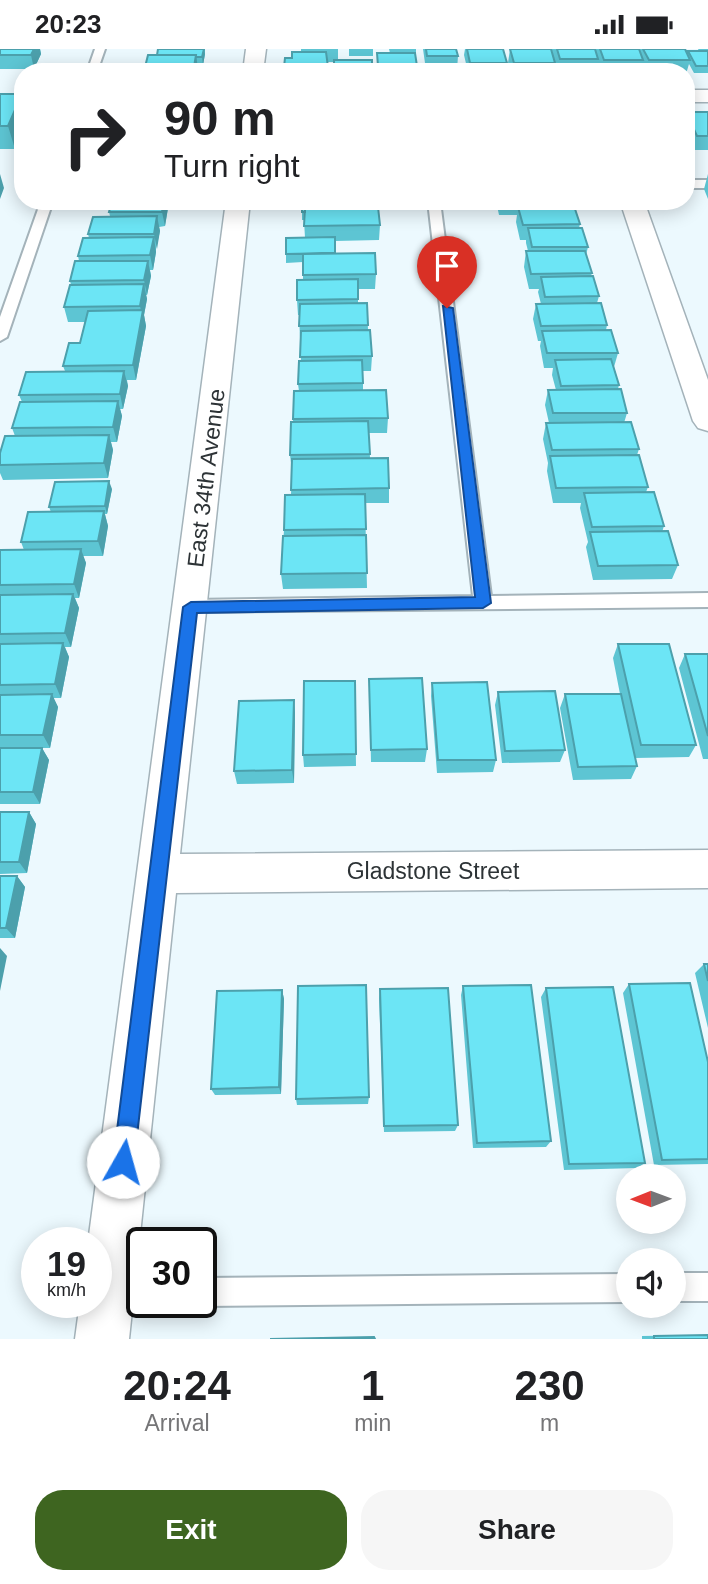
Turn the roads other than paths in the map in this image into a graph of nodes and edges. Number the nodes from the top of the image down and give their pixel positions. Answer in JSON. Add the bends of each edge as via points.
{"nodes":[{"id":1,"x":44,"y":210,"type":"edge"},
{"id":2,"x":237,"y":210,"type":"edge"},
{"id":3,"x":435,"y":210,"type":"edge"},
{"id":4,"x":635,"y":210,"type":"edge"},
{"id":5,"x":0,"y":337,"type":"edge"},
{"id":6,"x":708,"y":421,"type":"edge"},
{"id":7,"x":708,"y":600,"type":"edge"},
{"id":8,"x":483,"y":603,"type":"junction"},
{"id":9,"x":191,"y":607,"type":"junction"},
{"id":10,"x":708,"y":869,"type":"edge"},
{"id":11,"x":158,"y":873,"type":"junction"},
{"id":12,"x":686,"y":1287,"type":"edge"},
{"id":13,"x":708,"y":1287,"type":"edge"},
{"id":14,"x":616,"y":1288,"type":"edge"},
{"id":15,"x":217,"y":1292,"type":"edge"},
{"id":16,"x":117,"y":1308,"type":"edge"}],
"edges":[{"from":1,"to":5,"type":"lane"},
{"from":2,"to":9,"type":"street","name":"East 34th Avenue"},
{"from":3,"to":8,"type":"lane"},
{"from":4,"to":6,"type":"street"},
{"from":7,"to":8,"type":"lane"},
{"from":8,"to":9,"type":"lane"},
{"from":9,"to":11,"type":"street","name":"East 34th Avenue"},
{"from":10,"to":11,"type":"street","name":"Gladstone Street"},
{"from":11,"to":16,"type":"street","name":"East 34th Avenue"},
{"from":12,"to":13,"type":"lane"},
{"from":14,"to":15,"type":"lane"}]}
